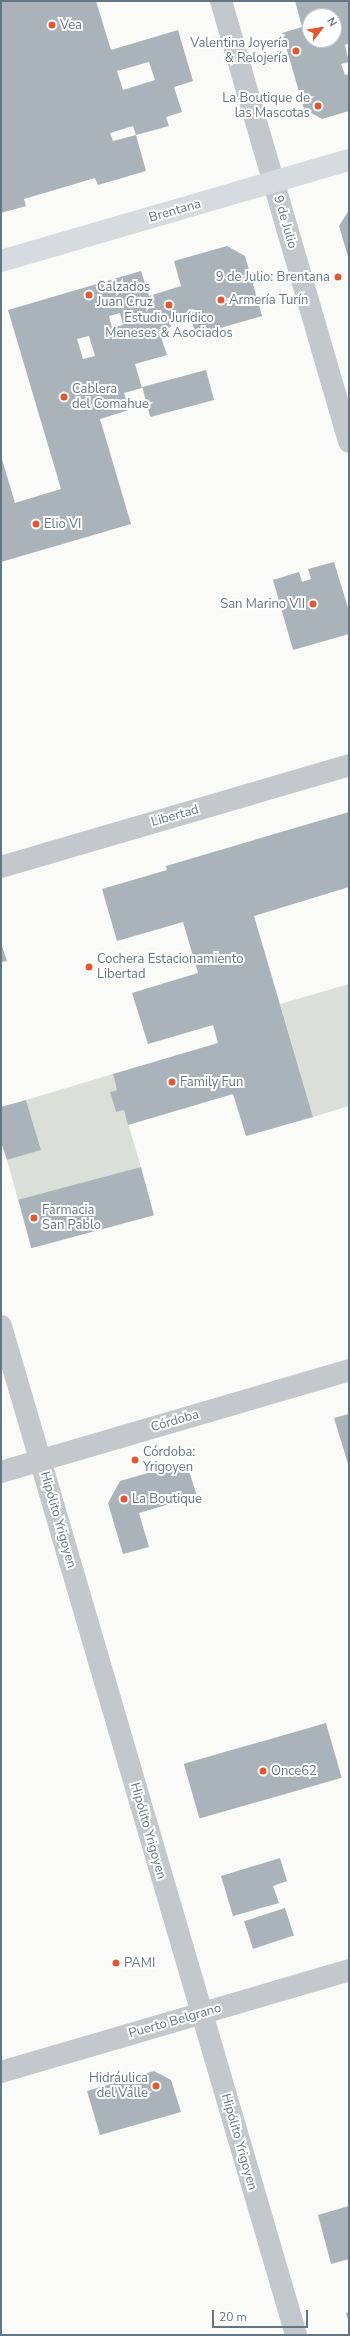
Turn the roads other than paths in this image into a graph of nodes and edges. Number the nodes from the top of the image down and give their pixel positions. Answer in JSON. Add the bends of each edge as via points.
{"nodes":[{"id":1,"x":221,"y":1,"type":"edge"},
{"id":2,"x":349,"y":160,"type":"edge"},
{"id":3,"x":273,"y":182,"type":"junction"},
{"id":4,"x":1,"y":261,"type":"edge"},
{"id":5,"x":349,"y":442,"type":"edge"},
{"id":6,"x":349,"y":765,"type":"edge"},
{"id":7,"x":1,"y":867,"type":"edge"},
{"id":8,"x":1,"y":1326,"type":"edge"},
{"id":9,"x":349,"y":1370,"type":"edge"},
{"id":10,"x":40,"y":1461,"type":"junction"},
{"id":11,"x":1,"y":1472,"type":"edge"},
{"id":12,"x":349,"y":1970,"type":"edge"},
{"id":13,"x":202,"y":2013,"type":"junction"},
{"id":14,"x":1,"y":2072,"type":"edge"},
{"id":15,"x":296,"y":2335,"type":"edge"}],
"edges":[{"from":1,"to":3,"type":"street","name":"9 de Julio"},
{"from":2,"to":3,"type":"main road","name":"Brentana"},
{"from":3,"to":4,"type":"main road","name":"Brentana"},
{"from":3,"to":5,"type":"street","name":"9 de Julio"},
{"from":6,"to":7,"type":"street","name":"Libertad"},
{"from":8,"to":10,"type":"street","name":"Hipólito Yrigoyen"},
{"from":9,"to":10,"type":"street","name":"Córdoba"},
{"from":10,"to":11,"type":"street","name":"Córdoba"},
{"from":10,"to":13,"type":"street","name":"Hipólito Yrigoyen"},
{"from":12,"to":13,"type":"street","name":"Puerto Belgrano"},
{"from":13,"to":14,"type":"street","name":"Puerto Belgrano"},
{"from":13,"to":15,"type":"street","name":"Hipólito Yrigoyen"}]}
